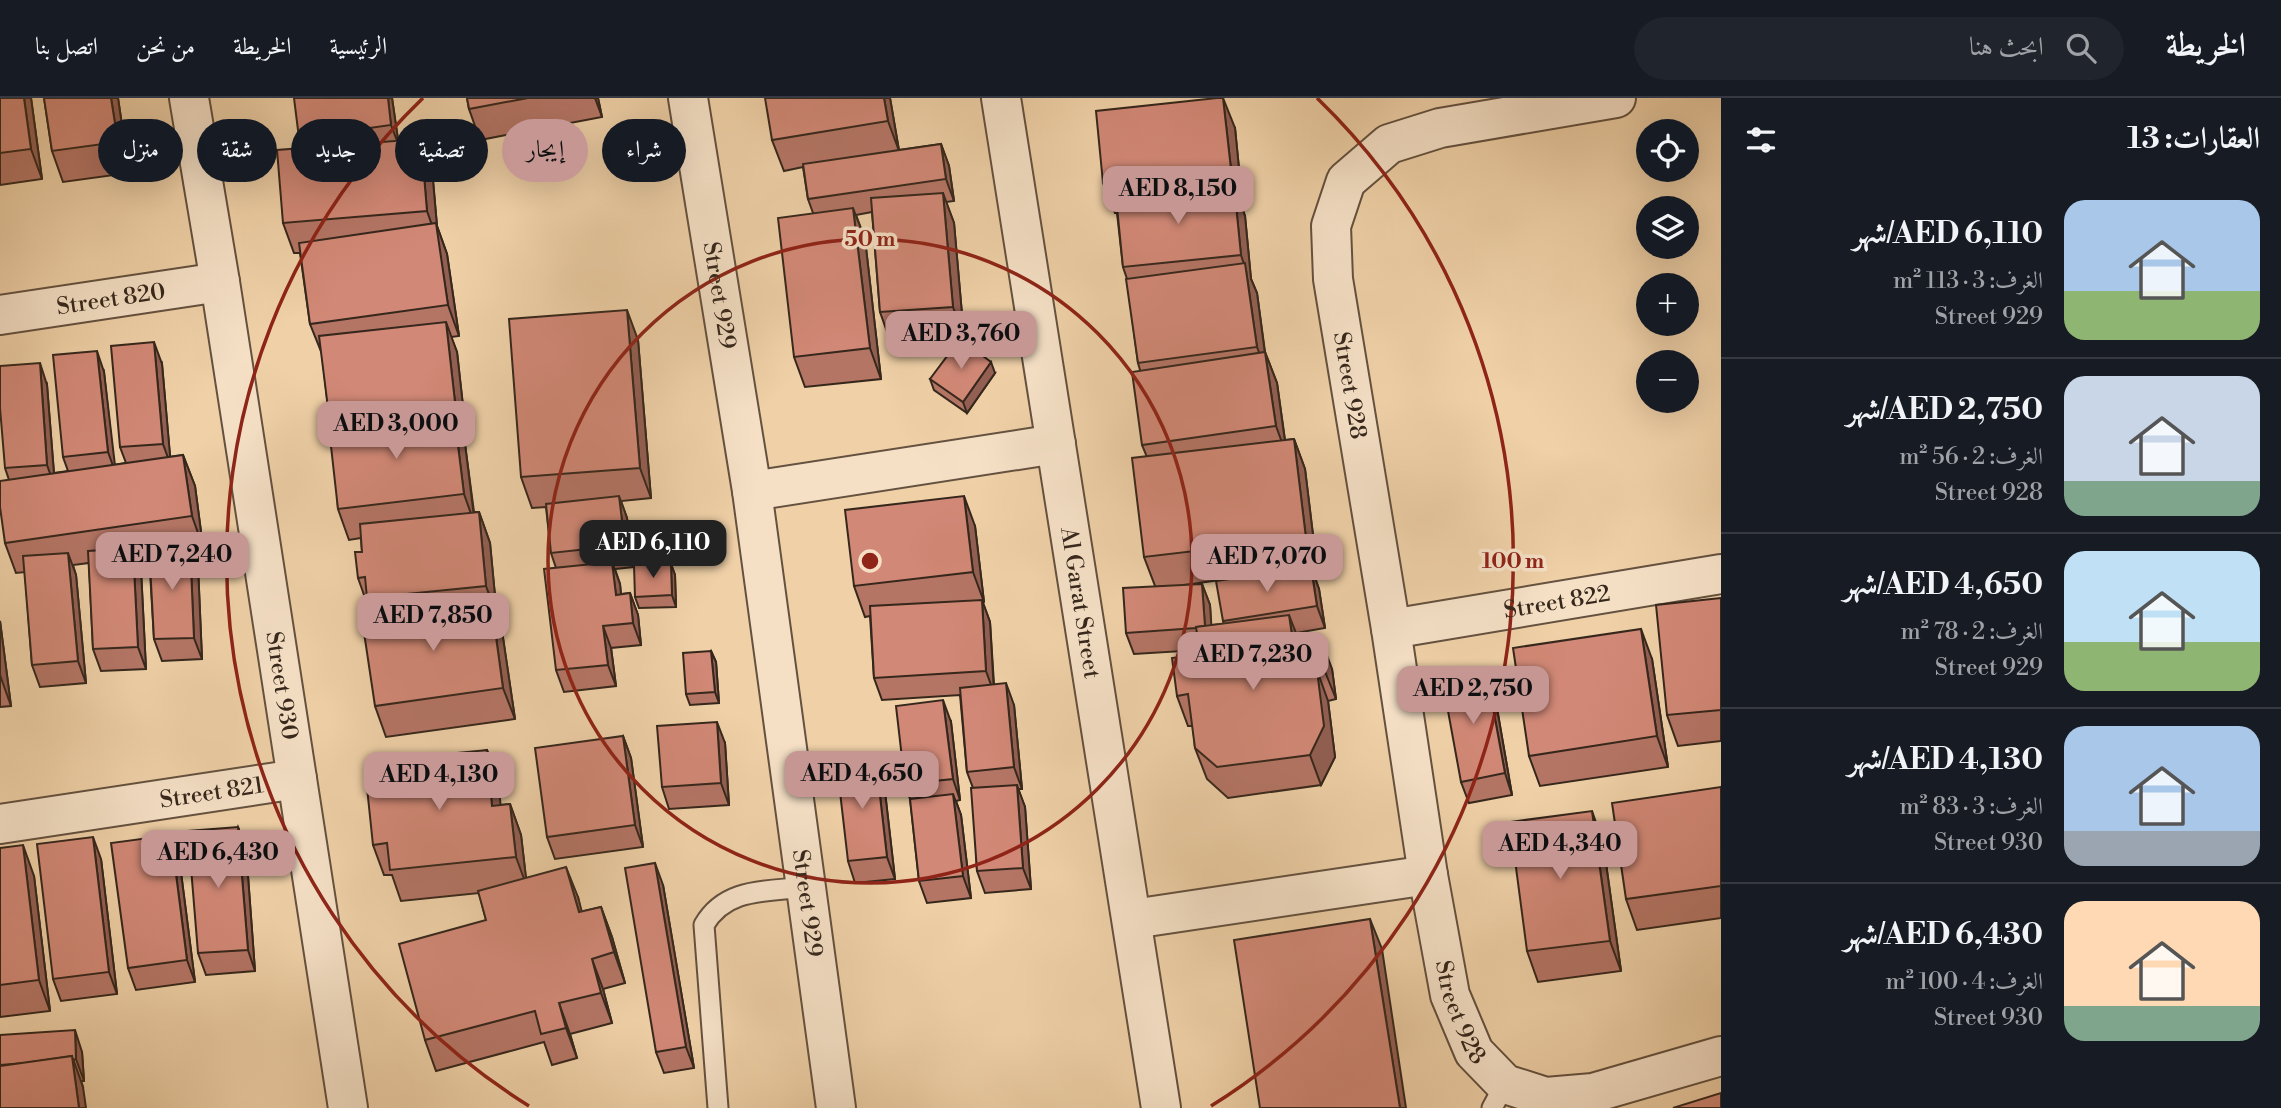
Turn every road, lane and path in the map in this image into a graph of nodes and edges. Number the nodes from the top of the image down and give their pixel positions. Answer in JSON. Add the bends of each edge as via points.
{"nodes":[{"id":1,"x":189,"y":98,"type":"edge"},
{"id":2,"x":688,"y":98,"type":"edge"},
{"id":3,"x":1002,"y":98,"type":"edge"},
{"id":4,"x":1616,"y":98,"type":"edge"},
{"id":5,"x":220,"y":282,"type":"junction"},
{"id":6,"x":0,"y":315,"type":"edge"},
{"id":7,"x":1056,"y":444,"type":"junction"},
{"id":8,"x":752,"y":491,"type":"junction"},
{"id":9,"x":1721,"y":574,"type":"edge"},
{"id":10,"x":1391,"y":629,"type":"junction"},
{"id":11,"x":297,"y":779,"type":"junction"},
{"id":12,"x":0,"y":824,"type":"edge"},
{"id":13,"x":1428,"y":875,"type":"junction"},
{"id":14,"x":806,"y":887,"type":"junction"},
{"id":15,"x":1133,"y":919,"type":"junction"},
{"id":16,"x":1721,"y":1056,"type":"edge"},
{"id":17,"x":1499,"y":1096,"type":"edge"},
{"id":18,"x":348,"y":1108,"type":"edge"},
{"id":19,"x":718,"y":1108,"type":"edge"},
{"id":20,"x":836,"y":1108,"type":"edge"},
{"id":21,"x":1161,"y":1108,"type":"edge"}],
"edges":[{"from":1,"to":5,"type":"street","name":"Street 930"},
{"from":2,"to":8,"type":"street","name":"Street 929"},
{"from":3,"to":7,"type":"street","name":"Al Garat Street"},
{"from":4,"to":10,"type":"street","name":"Street 928","via":[[1440,128],[1389,144],[1346,181],[1331,226],[1333,279]]},
{"from":5,"to":6,"type":"street","name":"Street 820"},
{"from":5,"to":11,"type":"street","name":"Street 930"},
{"from":7,"to":8,"type":"street"},
{"from":7,"to":15,"type":"street","name":"Al Garat Street"},
{"from":8,"to":14,"type":"street","name":"Street 929"},
{"from":9,"to":10,"type":"street","name":"Street 822"},
{"from":10,"to":13,"type":"street","name":"Street 928"},
{"from":11,"to":12,"type":"street","name":"Street 821"},
{"from":11,"to":18,"type":"street","name":"Street 930"},
{"from":13,"to":15,"type":"street"},
{"from":13,"to":17,"type":"street","name":"Street 928","via":[[1450,995]]},
{"from":14,"to":19,"type":"lane","via":[[728,899],[713,910],[705,925]]},
{"from":14,"to":20,"type":"street","name":"Street 929"},
{"from":15,"to":21,"type":"street","name":"Al Garat Street"},
{"from":16,"to":17,"type":"street","name":"Street 928","via":[[1594,1093]]}]}
